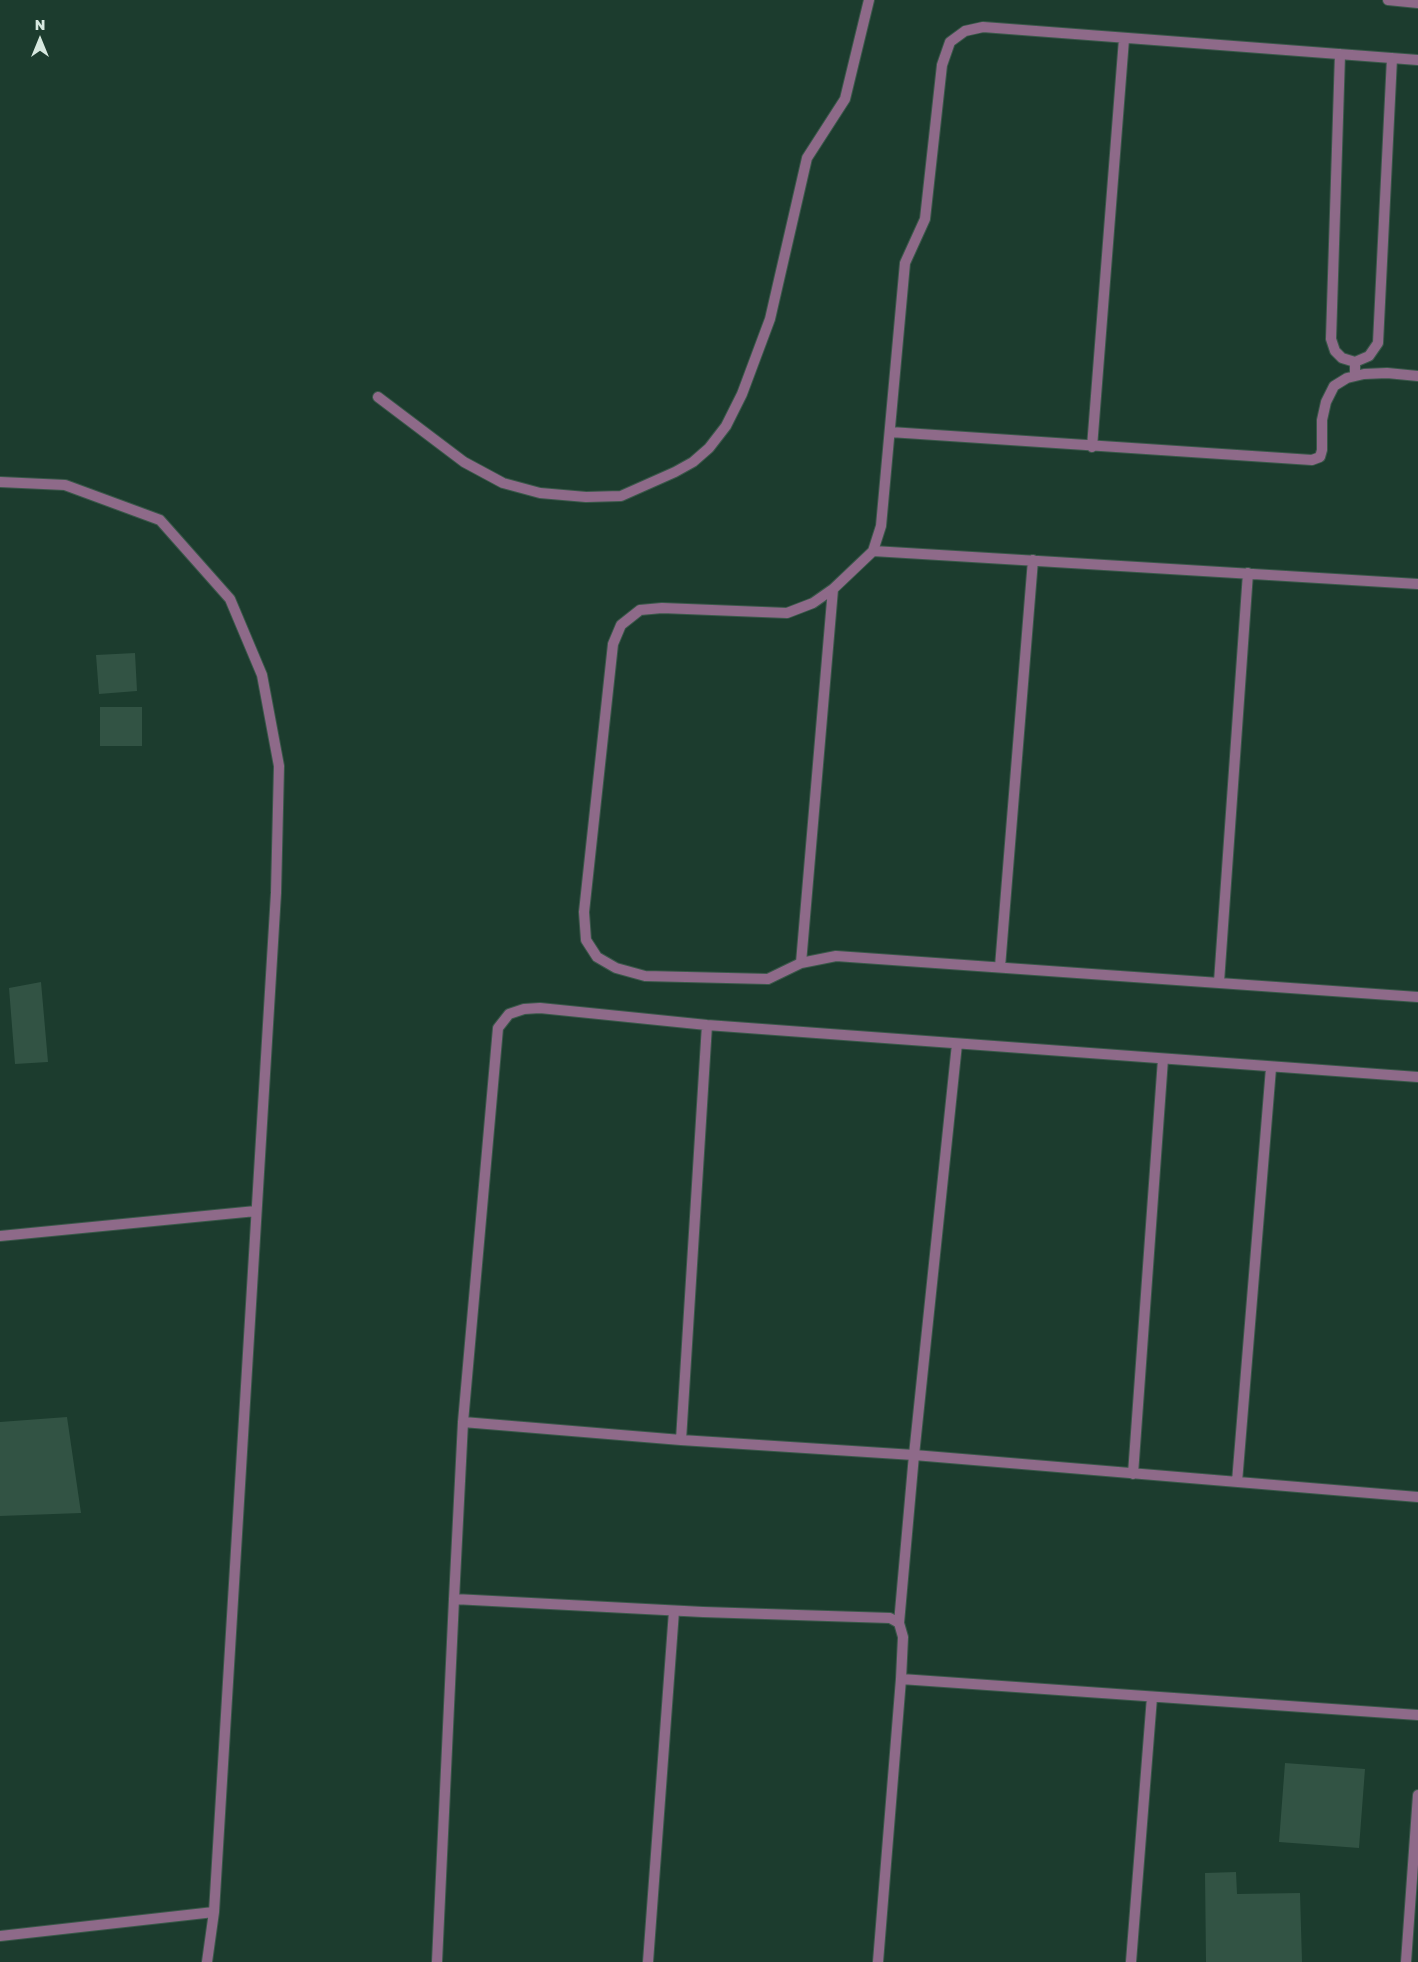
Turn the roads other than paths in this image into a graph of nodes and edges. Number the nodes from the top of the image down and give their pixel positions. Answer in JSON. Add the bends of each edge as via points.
{"nodes":[{"id":1,"x":869,"y":0,"type":"edge"},
{"id":2,"x":1388,"y":0,"type":"edge"},
{"id":3,"x":1418,"y":3,"type":"edge"},
{"id":4,"x":1124,"y":39,"type":"junction"},
{"id":5,"x":1340,"y":54,"type":"junction"},
{"id":6,"x":1392,"y":58,"type":"junction"},
{"id":7,"x":1418,"y":60,"type":"edge"},
{"id":8,"x":1355,"y":362,"type":"junction"},
{"id":9,"x":1355,"y":376,"type":"junction"},
{"id":10,"x":1418,"y":376,"type":"edge"},
{"id":11,"x":378,"y":397,"type":"dead end"},
{"id":12,"x":890,"y":432,"type":"junction"},
{"id":13,"x":1092,"y":447,"type":"junction"},
{"id":14,"x":0,"y":482,"type":"edge"},
{"id":15,"x":873,"y":551,"type":"junction"},
{"id":16,"x":1034,"y":560,"type":"junction"},
{"id":17,"x":1248,"y":573,"type":"junction"},
{"id":18,"x":1418,"y":584,"type":"edge"},
{"id":19,"x":833,"y":589,"type":"junction"},
{"id":20,"x":801,"y":963,"type":"junction"},
{"id":21,"x":1000,"y":967,"type":"junction"},
{"id":22,"x":1219,"y":982,"type":"junction"},
{"id":23,"x":1418,"y":997,"type":"edge"},
{"id":24,"x":707,"y":1025,"type":"junction"},
{"id":25,"x":957,"y":1044,"type":"junction"},
{"id":26,"x":1163,"y":1059,"type":"junction"},
{"id":27,"x":1271,"y":1068,"type":"junction"},
{"id":28,"x":1418,"y":1077,"type":"edge"},
{"id":29,"x":256,"y":1211,"type":"junction"},
{"id":30,"x":0,"y":1236,"type":"edge"},
{"id":31,"x":463,"y":1422,"type":"junction"},
{"id":32,"x":681,"y":1440,"type":"junction"},
{"id":33,"x":914,"y":1455,"type":"junction"},
{"id":34,"x":1133,"y":1474,"type":"junction"},
{"id":35,"x":1237,"y":1482,"type":"junction"},
{"id":36,"x":1418,"y":1496,"type":"edge"},
{"id":37,"x":454,"y":1599,"type":"junction"},
{"id":38,"x":674,"y":1611,"type":"junction"},
{"id":39,"x":899,"y":1623,"type":"junction"},
{"id":40,"x":901,"y":1680,"type":"junction"},
{"id":41,"x":1152,"y":1697,"type":"junction"},
{"id":42,"x":1418,"y":1715,"type":"edge"},
{"id":43,"x":1418,"y":1795,"type":"edge"},
{"id":44,"x":214,"y":1912,"type":"junction"},
{"id":45,"x":0,"y":1936,"type":"edge"},
{"id":46,"x":207,"y":1962,"type":"edge"},
{"id":47,"x":437,"y":1962,"type":"edge"},
{"id":48,"x":648,"y":1962,"type":"edge"},
{"id":49,"x":878,"y":1962,"type":"edge"},
{"id":50,"x":1131,"y":1962,"type":"edge"},
{"id":51,"x":1406,"y":1962,"type":"edge"}],
"edges":[{"from":1,"to":11,"type":"street","via":[[845,99],[807,158],[770,319],[742,394],[726,426],[693,462],[621,496],[540,493],[503,484],[464,462]]},
{"from":2,"to":3,"type":"street"},
{"from":4,"to":5,"type":"street"},
{"from":4,"to":12,"type":"street","via":[[983,27],[965,31],[950,42],[942,65],[925,219],[905,264]]},
{"from":4,"to":13,"type":"street"},
{"from":5,"to":6,"type":"street"},
{"from":5,"to":8,"type":"street","via":[[1331,339],[1335,351],[1342,358]]},
{"from":6,"to":7,"type":"street"},
{"from":6,"to":8,"type":"street","via":[[1378,343],[1369,356]]},
{"from":8,"to":9,"type":"street"},
{"from":9,"to":10,"type":"street","via":[[1387,373]]},
{"from":9,"to":13,"type":"street","via":[[1334,386],[1322,420],[1322,450],[1320,456],[1312,460]]},
{"from":12,"to":13,"type":"street"},
{"from":12,"to":15,"type":"street","via":[[881,526]]},
{"from":14,"to":29,"type":"street","via":[[65,485],[160,520],[230,599],[262,675],[279,766],[276,893]]},
{"from":15,"to":16,"type":"street"},
{"from":15,"to":19,"type":"street"},
{"from":16,"to":17,"type":"street"},
{"from":16,"to":21,"type":"street"},
{"from":17,"to":18,"type":"street"},
{"from":17,"to":22,"type":"street"},
{"from":19,"to":20,"type":"street"},
{"from":19,"to":20,"type":"street","via":[[813,603],[788,613],[662,608],[640,610],[621,624],[613,644],[584,912],[586,940],[597,957],[616,968],[645,976],[768,979]]},
{"from":20,"to":21,"type":"street","via":[[836,956]]},
{"from":21,"to":22,"type":"street"},
{"from":22,"to":23,"type":"street"},
{"from":24,"to":25,"type":"street"},
{"from":24,"to":31,"type":"street","via":[[540,1008],[509,1014],[498,1028]]},
{"from":24,"to":32,"type":"street"},
{"from":25,"to":26,"type":"street"},
{"from":25,"to":33,"type":"street"},
{"from":26,"to":27,"type":"street"},
{"from":26,"to":34,"type":"street"},
{"from":27,"to":28,"type":"street"},
{"from":27,"to":35,"type":"street"},
{"from":29,"to":30,"type":"street"},
{"from":29,"to":44,"type":"street"},
{"from":31,"to":32,"type":"street"},
{"from":31,"to":37,"type":"street"},
{"from":32,"to":33,"type":"street"},
{"from":33,"to":34,"type":"street"},
{"from":33,"to":39,"type":"street"},
{"from":34,"to":35,"type":"street"},
{"from":35,"to":36,"type":"street"},
{"from":37,"to":38,"type":"street"},
{"from":37,"to":47,"type":"street"},
{"from":38,"to":39,"type":"street","via":[[890,1618]]},
{"from":38,"to":48,"type":"street"},
{"from":39,"to":40,"type":"street","via":[[903,1637]]},
{"from":40,"to":41,"type":"street"},
{"from":40,"to":49,"type":"street"},
{"from":41,"to":42,"type":"street"},
{"from":41,"to":50,"type":"street"},
{"from":43,"to":51,"type":"street"},
{"from":44,"to":45,"type":"street"},
{"from":44,"to":46,"type":"street"}]}
